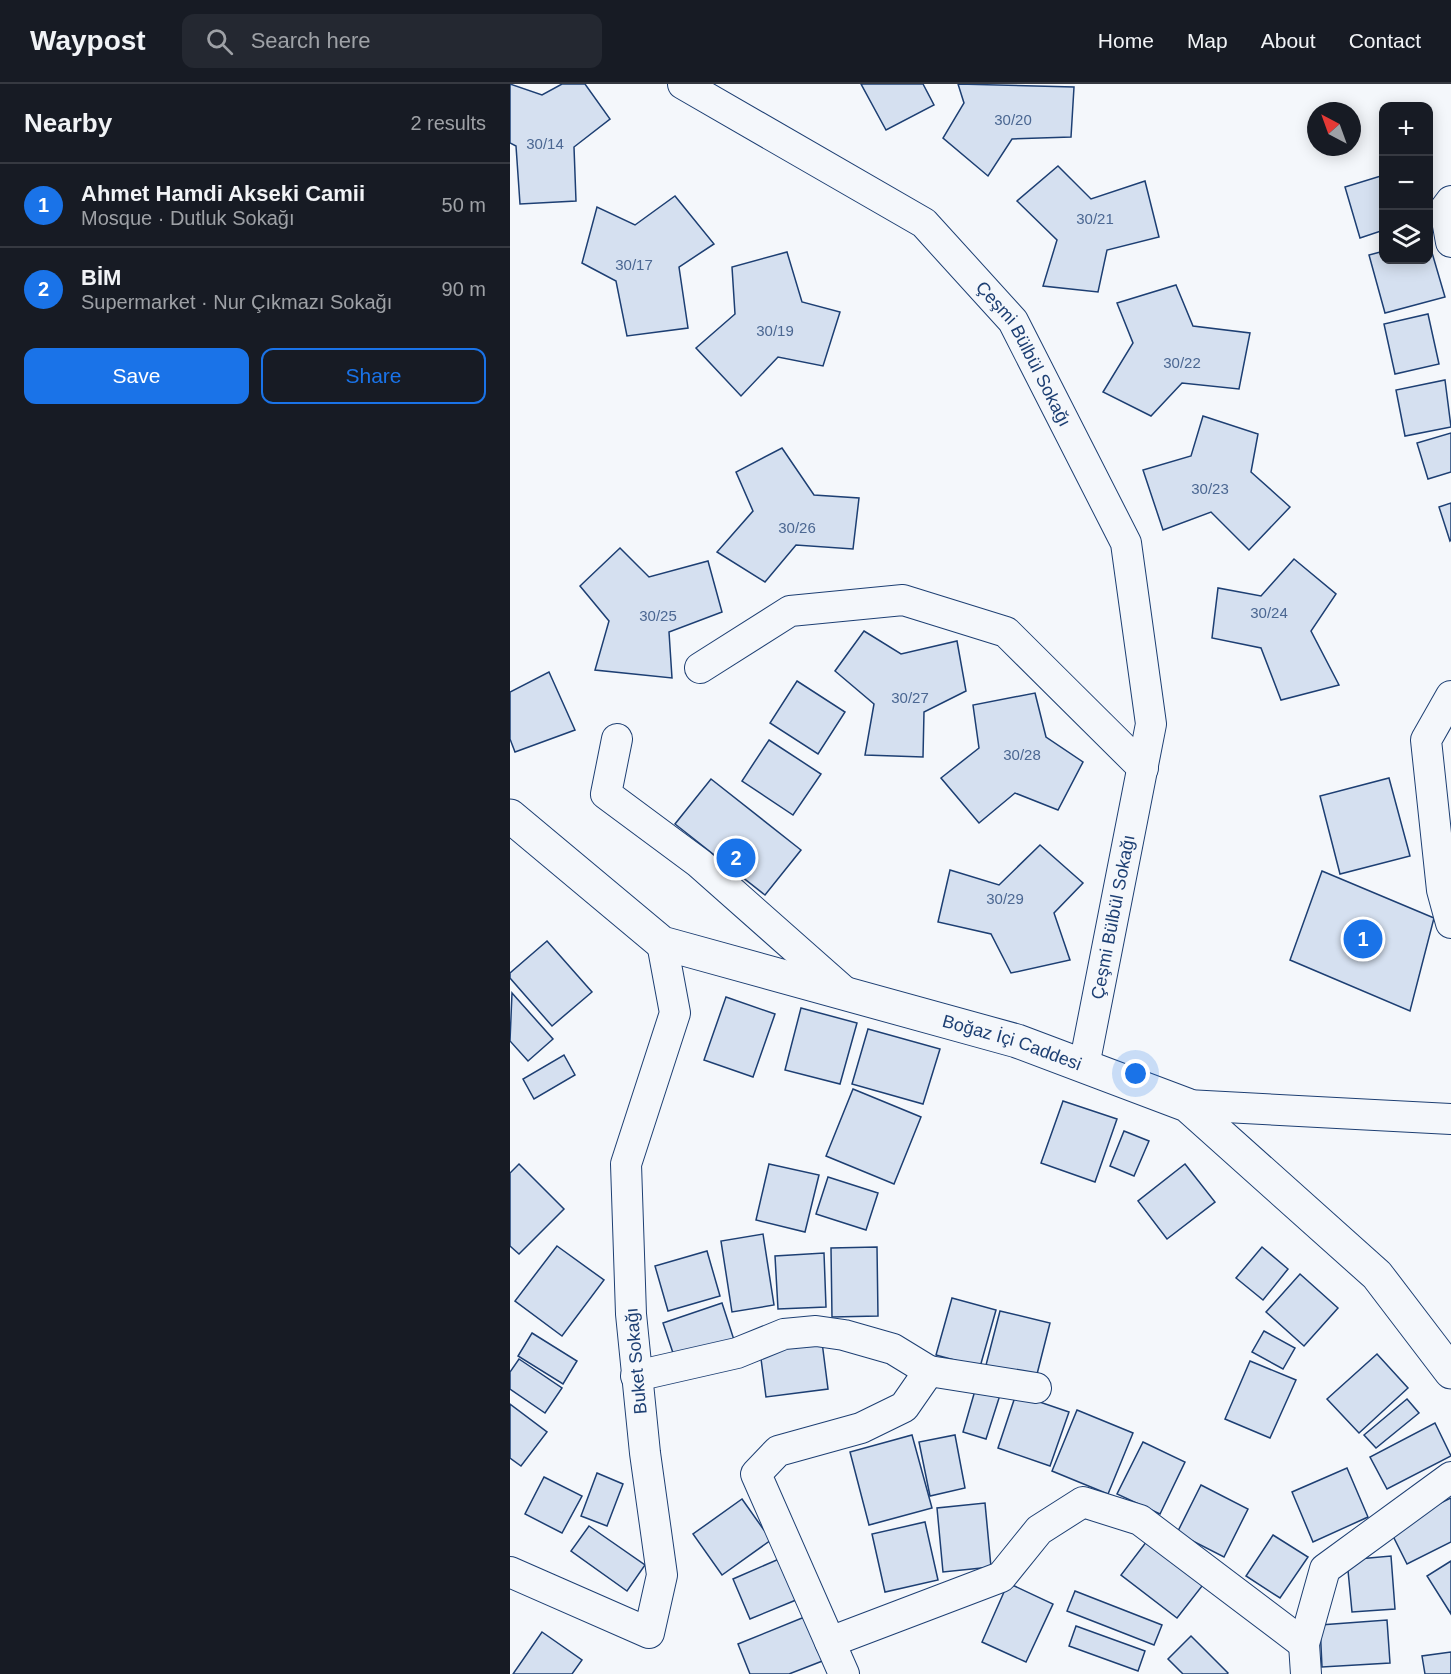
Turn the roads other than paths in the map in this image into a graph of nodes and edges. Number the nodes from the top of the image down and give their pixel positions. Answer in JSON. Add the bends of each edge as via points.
{"nodes":[{"id":1,"x":683,"y":84,"type":"edge"},
{"id":2,"x":1451,"y":201,"type":"edge"},
{"id":3,"x":1451,"y":242,"type":"edge"},
{"id":4,"x":700,"y":668,"type":"dead end"},
{"id":5,"x":1451,"y":696,"type":"edge"},
{"id":6,"x":1439,"y":738,"type":"edge"},
{"id":7,"x":617,"y":739,"type":"dead end"},
{"id":8,"x":1143,"y":768,"type":"junction"},
{"id":9,"x":510,"y":816,"type":"edge"},
{"id":10,"x":1451,"y":923,"type":"edge"},
{"id":11,"x":662,"y":943,"type":"junction"},
{"id":12,"x":847,"y":994,"type":"junction"},
{"id":13,"x":1084,"y":1066,"type":"junction"},
{"id":14,"x":1187,"y":1105,"type":"junction"},
{"id":15,"x":1451,"y":1119,"type":"edge"},
{"id":16,"x":1445,"y":1360,"type":"edge"},
{"id":17,"x":929,"y":1371,"type":"junction"},
{"id":18,"x":636,"y":1376,"type":"junction"},
{"id":19,"x":1036,"y":1388,"type":"dead end"},
{"id":20,"x":1451,"y":1477,"type":"edge"},
{"id":21,"x":510,"y":1572,"type":"edge"},
{"id":22,"x":830,"y":1642,"type":"junction"},
{"id":23,"x":1304,"y":1644,"type":"junction"},
{"id":24,"x":844,"y":1674,"type":"edge"},
{"id":25,"x":1306,"y":1674,"type":"edge"}],
"edges":[{"from":1,"to":8,"type":"street","name":"Çeşmi Bülbül Sokağı","via":[[924,223],[1013,321],[1126,543],[1151,724]]},
{"from":2,"to":3,"type":"street","via":[[1445,209]]},
{"from":4,"to":8,"type":"street","via":[[790,611],[903,600],[1006,632]]},
{"from":5,"to":6,"type":"street"},
{"from":6,"to":10,"type":"street","via":[[1442,890]]},
{"from":7,"to":12,"type":"street","via":[[606,794],[699,863]]},
{"from":8,"to":13,"type":"street","name":"Çeşmi Bülbül Sokağı"},
{"from":9,"to":11,"type":"main road","name":"Boğaz İçi Caddesi"},
{"from":11,"to":12,"type":"main road","name":"Boğaz İçi Caddesi"},
{"from":11,"to":18,"type":"street","name":"Buket Sokağı","via":[[675,1013],[626,1164]]},
{"from":12,"to":13,"type":"main road","name":"Boğaz İçi Caddesi","via":[[1017,1041]]},
{"from":13,"to":14,"type":"main road","name":"Boğaz İçi Caddesi"},
{"from":14,"to":15,"type":"street"},
{"from":14,"to":16,"type":"main road","name":"Boğaz İçi Caddesi","via":[[1377,1275]]},
{"from":17,"to":18,"type":"street","via":[[893,1349],[816,1331],[784,1334],[737,1353]]},
{"from":17,"to":19,"type":"street"},
{"from":17,"to":22,"type":"street","via":[[904,1407],[861,1428],[778,1451],[756,1474]]},
{"from":18,"to":21,"type":"street","name":"Buket Sokağı","via":[[662,1575],[649,1633]]},
{"from":20,"to":23,"type":"street","via":[[1325,1569]]},
{"from":22,"to":23,"type":"street","via":[[1000,1577],[1039,1530],[1083,1502],[1140,1520]]},
{"from":22,"to":24,"type":"street"},
{"from":23,"to":25,"type":"street"}]}
